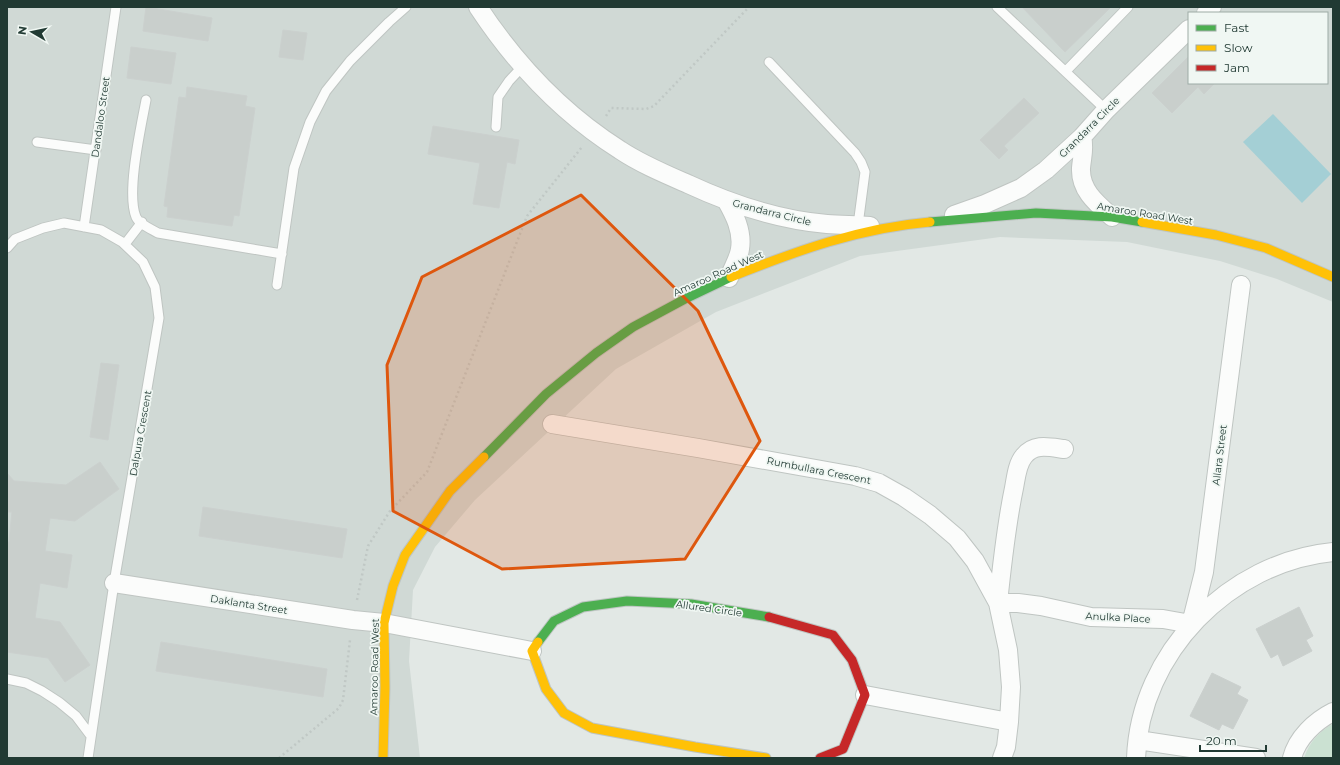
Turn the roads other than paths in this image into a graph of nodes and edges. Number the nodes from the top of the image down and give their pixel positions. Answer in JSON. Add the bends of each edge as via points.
{"nodes":[{"id":1,"x":116,"y":7,"type":"edge"},
{"id":2,"x":406,"y":7,"type":"edge"},
{"id":3,"x":478,"y":7,"type":"edge"},
{"id":4,"x":996,"y":7,"type":"edge"},
{"id":5,"x":1128,"y":7,"type":"edge"},
{"id":6,"x":1188,"y":30,"type":"edge"},
{"id":7,"x":769,"y":62,"type":"dead end"},
{"id":8,"x":523,"y":66,"type":"junction"},
{"id":9,"x":1066,"y":71,"type":"junction"},
{"id":10,"x":146,"y":100,"type":"dead end"},
{"id":11,"x":1106,"y":110,"type":"junction"},
{"id":12,"x":496,"y":128,"type":"dead end"},
{"id":13,"x":1082,"y":137,"type":"junction"},
{"id":14,"x":37,"y":142,"type":"dead end"},
{"id":15,"x":96,"y":150,"type":"junction"},
{"id":16,"x":726,"y":200,"type":"junction"},
{"id":17,"x":1112,"y":217,"type":"junction"},
{"id":18,"x":142,"y":222,"type":"junction"},
{"id":19,"x":914,"y":223,"type":"junction"},
{"id":20,"x":858,"y":225,"type":"junction"},
{"id":21,"x":84,"y":227,"type":"junction"},
{"id":22,"x":125,"y":244,"type":"junction"},
{"id":23,"x":7,"y":248,"type":"edge"},
{"id":24,"x":282,"y":254,"type":"junction"},
{"id":25,"x":729,"y":278,"type":"junction"},
{"id":26,"x":1333,"y":278,"type":"edge"},
{"id":27,"x":277,"y":285,"type":"dead end"},
{"id":28,"x":1241,"y":285,"type":"dead end"},
{"id":29,"x":552,"y":424,"type":"dead end"},
{"id":30,"x":1064,"y":449,"type":"dead end"},
{"id":31,"x":1333,"y":552,"type":"edge"},
{"id":32,"x":114,"y":583,"type":"junction"},
{"id":33,"x":998,"y":603,"type":"junction"},
{"id":34,"x":384,"y":623,"type":"junction"},
{"id":35,"x":1191,"y":624,"type":"junction"},
{"id":36,"x":532,"y":651,"type":"junction"},
{"id":37,"x":7,"y":680,"type":"edge"},
{"id":38,"x":865,"y":695,"type":"junction"},
{"id":39,"x":1333,"y":712,"type":"edge"},
{"id":40,"x":1009,"y":722,"type":"junction"},
{"id":41,"x":92,"y":736,"type":"junction"},
{"id":42,"x":1138,"y":740,"type":"junction"},
{"id":43,"x":88,"y":758,"type":"edge"},
{"id":44,"x":383,"y":758,"type":"edge"},
{"id":45,"x":766,"y":758,"type":"edge"},
{"id":46,"x":820,"y":758,"type":"edge"},
{"id":47,"x":1002,"y":758,"type":"edge"},
{"id":48,"x":1136,"y":758,"type":"edge"},
{"id":49,"x":1256,"y":758,"type":"edge"},
{"id":50,"x":1292,"y":758,"type":"edge"}],
"edges":[{"from":1,"to":15,"type":"lane","name":"Dandaloo Street"},
{"from":2,"to":24,"type":"lane","via":[[350,61],[326,92],[310,122],[294,168]]},
{"from":3,"to":8,"type":"street","name":"Grandarra Circle"},
{"from":4,"to":9,"type":"lane"},
{"from":5,"to":9,"type":"lane"},
{"from":6,"to":11,"type":"street","name":"Grandarra Circle"},
{"from":7,"to":20,"type":"lane","via":[[861,162],[865,172]]},
{"from":8,"to":12,"type":"lane","via":[[509,80],[498,97]]},
{"from":8,"to":16,"type":"street","name":"Grandarra Circle","via":[[564,107],[621,151]]},
{"from":9,"to":11,"type":"lane"},
{"from":10,"to":18,"type":"lane","via":[[132,195],[136,218]]},
{"from":11,"to":13,"type":"street","name":"Grandarra Circle"},
{"from":13,"to":17,"type":"street","via":[[1082,183],[1091,197]]},
{"from":13,"to":19,"type":"street","name":"Grandarra Circle","via":[[1046,170],[1021,188],[953,215]]},
{"from":14,"to":15,"type":"lane"},
{"from":15,"to":21,"type":"lane","name":"Dandaloo Street"},
{"from":16,"to":20,"type":"street","name":"Grandarra Circle","via":[[801,220]]},
{"from":16,"to":25,"type":"street","via":[[738,226],[740,248]]},
{"from":17,"to":19,"type":"street","name":"Amaroo Road West","via":[[1036,213]]},
{"from":17,"to":26,"type":"street","name":"Amaroo Road West","via":[[1216,235],[1266,248]]},
{"from":18,"to":22,"type":"lane"},
{"from":18,"to":24,"type":"lane","via":[[158,233]]},
{"from":19,"to":20,"type":"street","name":"Grandarra Circle"},
{"from":19,"to":25,"type":"street","name":"Amaroo Road West","via":[[874,229],[829,241],[788,254]]},
{"from":21,"to":22,"type":"lane","name":"Dalpura Crescent","via":[[100,230]]},
{"from":21,"to":23,"type":"lane","name":"Dalpura Crescent","via":[[64,223],[43,228],[15,240]]},
{"from":22,"to":32,"type":"lane","name":"Dalpura Crescent","via":[[143,262],[155,287],[159,318]]},
{"from":24,"to":27,"type":"lane"},
{"from":25,"to":34,"type":"street","name":"Amaroo Road West","via":[[633,326],[546,394],[509,430],[450,491],[405,555],[393,586]]},
{"from":28,"to":35,"type":"street","name":"Allara Street","via":[[1204,572]]},
{"from":29,"to":33,"type":"street","name":"Rumbullara Crescent","via":[[797,465],[879,483],[910,500],[957,538],[974,561]]},
{"from":30,"to":33,"type":"street","via":[[1042,446],[1034,448],[1024,456],[1018,468],[1006,525]]},
{"from":31,"to":35,"type":"street","via":[[1290,562],[1252,577],[1218,599]]},
{"from":32,"to":34,"type":"street","name":"Daklanta Street"},
{"from":32,"to":41,"type":"lane","name":"Dalpura Crescent"},
{"from":33,"to":35,"type":"street","name":"Anulka Place","via":[[1041,606],[1091,617],[1163,619]]},
{"from":33,"to":40,"type":"street","name":"Rumbullara Crescent","via":[[1008,650],[1011,687]]},
{"from":34,"to":36,"type":"street"},
{"from":34,"to":44,"type":"street","name":"Amaroo Road West"},
{"from":35,"to":42,"type":"street","via":[[1169,655],[1151,688]]},
{"from":36,"to":38,"type":"street","name":"Allured Circle","via":[[554,621],[583,607],[627,601],[691,604],[776,618],[833,635],[852,660]]},
{"from":36,"to":45,"type":"street","via":[[546,689],[564,713],[592,728],[695,748]]},
{"from":37,"to":41,"type":"lane","via":[[26,683],[42,690],[76,716]]},
{"from":38,"to":40,"type":"street"},
{"from":38,"to":46,"type":"street","via":[[843,749]]},
{"from":39,"to":50,"type":"street","via":[[1306,732]]},
{"from":40,"to":47,"type":"street","name":"Rumbullara Crescent"},
{"from":41,"to":43,"type":"lane","name":"Dalpura Crescent"},
{"from":42,"to":48,"type":"street"},
{"from":42,"to":49,"type":"street"}]}
